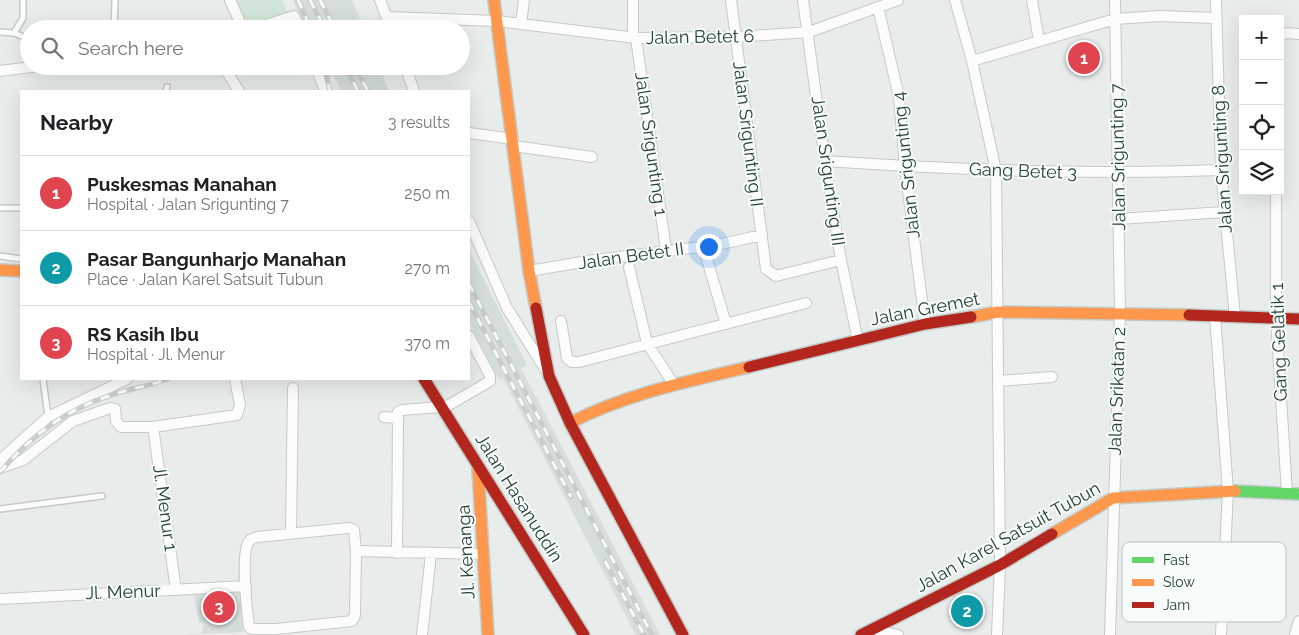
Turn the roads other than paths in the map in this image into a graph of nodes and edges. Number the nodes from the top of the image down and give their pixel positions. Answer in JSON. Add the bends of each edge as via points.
{"nodes":[{"id":1,"x":23,"y":0,"type":"edge"},
{"id":2,"x":115,"y":0,"type":"edge"},
{"id":3,"x":230,"y":0,"type":"edge"},
{"id":4,"x":494,"y":0,"type":"edge"},
{"id":5,"x":524,"y":0,"type":"edge"},
{"id":6,"x":633,"y":0,"type":"edge"},
{"id":7,"x":731,"y":0,"type":"edge"},
{"id":8,"x":803,"y":0,"type":"edge"},
{"id":9,"x":898,"y":0,"type":"edge"},
{"id":10,"x":955,"y":0,"type":"edge"},
{"id":11,"x":1032,"y":0,"type":"edge"},
{"id":12,"x":1115,"y":0,"type":"edge"},
{"id":13,"x":1216,"y":0,"type":"edge"},
{"id":14,"x":381,"y":1,"type":"edge"},
{"id":15,"x":878,"y":7,"type":"junction"},
{"id":16,"x":387,"y":17,"type":"junction"},
{"id":17,"x":1215,"y":18,"type":"junction"},
{"id":18,"x":1115,"y":19,"type":"junction"},
{"id":19,"x":22,"y":20,"type":"edge"},
{"id":20,"x":114,"y":20,"type":"edge"},
{"id":21,"x":239,"y":20,"type":"edge"},
{"id":22,"x":281,"y":20,"type":"edge"},
{"id":23,"x":296,"y":20,"type":"edge"},
{"id":24,"x":388,"y":20,"type":"edge"},
{"id":25,"x":498,"y":21,"type":"junction"},
{"id":26,"x":20,"y":23,"type":"edge"},
{"id":27,"x":521,"y":24,"type":"junction"},
{"id":28,"x":0,"y":32,"type":"edge"},
{"id":29,"x":809,"y":32,"type":"junction"},
{"id":30,"x":14,"y":33,"type":"junction"},
{"id":31,"x":1284,"y":34,"type":"edge"},
{"id":32,"x":1299,"y":34,"type":"edge"},
{"id":33,"x":20,"y":35,"type":"edge"},
{"id":34,"x":736,"y":37,"type":"junction"},
{"id":35,"x":634,"y":38,"type":"junction"},
{"id":36,"x":1039,"y":41,"type":"junction"},
{"id":37,"x":972,"y":61,"type":"junction"},
{"id":38,"x":20,"y":68,"type":"edge"},
{"id":39,"x":0,"y":71,"type":"edge"},
{"id":40,"x":229,"y":75,"type":"edge"},
{"id":41,"x":319,"y":75,"type":"edge"},
{"id":42,"x":408,"y":75,"type":"edge"},
{"id":43,"x":239,"y":90,"type":"edge"},
{"id":44,"x":325,"y":90,"type":"edge"},
{"id":45,"x":414,"y":90,"type":"edge"},
{"id":46,"x":470,"y":133,"type":"edge"},
{"id":47,"x":513,"y":143,"type":"junction"},
{"id":48,"x":592,"y":156,"type":"dead end"},
{"id":49,"x":825,"y":161,"type":"junction"},
{"id":50,"x":905,"y":167,"type":"junction"},
{"id":51,"x":1221,"y":170,"type":"junction"},
{"id":52,"x":996,"y":171,"type":"junction"},
{"id":53,"x":1119,"y":174,"type":"junction"},
{"id":54,"x":1276,"y":195,"type":"edge"},
{"id":55,"x":0,"y":208,"type":"edge"},
{"id":56,"x":20,"y":208,"type":"edge"},
{"id":57,"x":1224,"y":212,"type":"junction"},
{"id":58,"x":1119,"y":219,"type":"junction"},
{"id":59,"x":470,"y":223,"type":"edge"},
{"id":60,"x":762,"y":235,"type":"junction"},
{"id":61,"x":666,"y":250,"type":"junction"},
{"id":62,"x":0,"y":256,"type":"edge"},
{"id":63,"x":706,"y":256,"type":"dead end"},
{"id":64,"x":20,"y":259,"type":"edge"},
{"id":65,"x":841,"y":260,"type":"junction"},
{"id":66,"x":629,"y":267,"type":"dead end"},
{"id":67,"x":0,"y":270,"type":"edge"},
{"id":68,"x":20,"y":271,"type":"edge"},
{"id":69,"x":529,"y":272,"type":"junction"},
{"id":70,"x":806,"y":303,"type":"dead end"},
{"id":71,"x":998,"y":312,"type":"junction"},
{"id":72,"x":1120,"y":313,"type":"junction"},
{"id":73,"x":1215,"y":316,"type":"junction"},
{"id":74,"x":1235,"y":317,"type":"junction"},
{"id":75,"x":1276,"y":318,"type":"junction"},
{"id":76,"x":1299,"y":319,"type":"edge"},
{"id":77,"x":560,"y":321,"type":"dead end"},
{"id":78,"x":726,"y":324,"type":"junction"},
{"id":79,"x":925,"y":324,"type":"junction"},
{"id":80,"x":470,"y":338,"type":"edge"},
{"id":81,"x":858,"y":341,"type":"junction"},
{"id":82,"x":647,"y":343,"type":"junction"},
{"id":83,"x":549,"y":376,"type":"junction"},
{"id":84,"x":1052,"y":377,"type":"dead end"},
{"id":85,"x":44,"y":380,"type":"edge"},
{"id":86,"x":125,"y":380,"type":"edge"},
{"id":87,"x":235,"y":380,"type":"edge"},
{"id":88,"x":425,"y":380,"type":"edge"},
{"id":89,"x":998,"y":380,"type":"junction"},
{"id":90,"x":674,"y":385,"type":"junction"},
{"id":91,"x":293,"y":388,"type":"dead end"},
{"id":92,"x":442,"y":408,"type":"junction"},
{"id":93,"x":48,"y":417,"type":"junction"},
{"id":94,"x":384,"y":417,"type":"dead end"},
{"id":95,"x":398,"y":418,"type":"junction"},
{"id":96,"x":570,"y":423,"type":"junction"},
{"id":97,"x":153,"y":426,"type":"junction"},
{"id":98,"x":0,"y":460,"type":"edge"},
{"id":99,"x":478,"y":466,"type":"junction"},
{"id":100,"x":0,"y":468,"type":"edge"},
{"id":101,"x":1228,"y":491,"type":"junction"},
{"id":102,"x":1287,"y":493,"type":"junction"},
{"id":103,"x":1299,"y":494,"type":"edge"},
{"id":104,"x":102,"y":496,"type":"dead end"},
{"id":105,"x":1113,"y":498,"type":"junction"},
{"id":106,"x":0,"y":509,"type":"edge"},
{"id":107,"x":291,"y":533,"type":"junction"},
{"id":108,"x":1226,"y":542,"type":"edge"},
{"id":109,"x":356,"y":551,"type":"junction"},
{"id":110,"x":397,"y":553,"type":"junction"},
{"id":111,"x":431,"y":554,"type":"junction"},
{"id":112,"x":483,"y":554,"type":"junction"},
{"id":113,"x":1000,"y":565,"type":"junction"},
{"id":114,"x":246,"y":586,"type":"junction"},
{"id":115,"x":176,"y":590,"type":"junction"},
{"id":116,"x":0,"y":599,"type":"edge"},
{"id":117,"x":1299,"y":621,"type":"edge"},
{"id":118,"x":1222,"y":622,"type":"edge"},
{"id":119,"x":276,"y":632,"type":"edge"},
{"id":120,"x":866,"y":632,"type":"edge"},
{"id":121,"x":422,"y":635,"type":"edge"},
{"id":122,"x":488,"y":635,"type":"edge"},
{"id":123,"x":584,"y":635,"type":"edge"},
{"id":124,"x":683,"y":635,"type":"edge"},
{"id":125,"x":898,"y":635,"type":"edge"},
{"id":126,"x":997,"y":635,"type":"edge"},
{"id":127,"x":1110,"y":635,"type":"edge"},
{"id":128,"x":1221,"y":635,"type":"edge"},
{"id":129,"x":1295,"y":635,"type":"edge"}],
"edges":[{"from":1,"to":19,"type":"lane"},
{"from":2,"to":20,"type":"lane"},
{"from":3,"to":21,"type":"street"},
{"from":4,"to":25,"type":"street"},
{"from":5,"to":27,"type":"street"},
{"from":6,"to":35,"type":"street","name":"Jalan Srigunting 1"},
{"from":7,"to":34,"type":"street","name":"Jalan Srigunting II"},
{"from":8,"to":29,"type":"street","name":"Jalan Srigunting III"},
{"from":9,"to":15,"type":"street","name":"Jalan Betet 6"},
{"from":10,"to":37,"type":"street"},
{"from":11,"to":36,"type":"street"},
{"from":12,"to":18,"type":"street","name":"Jalan Srigunting 7"},
{"from":13,"to":17,"type":"street","name":"Jalan Srigunting 8"},
{"from":14,"to":16,"type":"street"},
{"from":15,"to":29,"type":"street","name":"Jalan Betet 6"},
{"from":15,"to":50,"type":"street","name":"Jalan Srigunting 4","via":[[896,79]]},
{"from":16,"to":24,"type":"street"},
{"from":16,"to":25,"type":"street","name":"Jalan Betet 6"},
{"from":17,"to":18,"type":"street","via":[[1159,16]]},
{"from":17,"to":51,"type":"street","name":"Jalan Srigunting 8"},
{"from":18,"to":36,"type":"street"},
{"from":18,"to":53,"type":"street","name":"Jalan Srigunting 7"},
{"from":22,"to":23,"type":"street","via":[[294,16]]},
{"from":25,"to":27,"type":"street","name":"Jalan Betet 6"},
{"from":25,"to":47,"type":"street"},
{"from":26,"to":30,"type":"lane"},
{"from":27,"to":35,"type":"street","name":"Jalan Betet 6"},
{"from":28,"to":30,"type":"lane"},
{"from":29,"to":34,"type":"street","name":"Jalan Betet 6"},
{"from":29,"to":49,"type":"street","name":"Jalan Srigunting III"},
{"from":30,"to":33,"type":"lane"},
{"from":31,"to":32,"type":"street"},
{"from":34,"to":35,"type":"street","name":"Jalan Betet 6"},
{"from":34,"to":60,"type":"street","name":"Jalan Srigunting II"},
{"from":35,"to":61,"type":"street","name":"Jalan Srigunting 1"},
{"from":36,"to":37,"type":"street"},
{"from":37,"to":52,"type":"street"},
{"from":38,"to":39,"type":"street"},
{"from":40,"to":43,"type":"street"},
{"from":41,"to":44,"type":"street"},
{"from":42,"to":45,"type":"street"},
{"from":46,"to":47,"type":"street"},
{"from":47,"to":48,"type":"street"},
{"from":47,"to":69,"type":"street"},
{"from":49,"to":50,"type":"street","name":"Gang Betet 3"},
{"from":49,"to":65,"type":"street","name":"Jalan Srigunting III"},
{"from":50,"to":52,"type":"street","name":"Gang Betet 3"},
{"from":50,"to":79,"type":"street","name":"Jalan Srigunting 4"},
{"from":51,"to":53,"type":"street","name":"Gang Betet 3"},
{"from":51,"to":57,"type":"street","name":"Jalan Srigunting 8"},
{"from":52,"to":53,"type":"street","name":"Gang Betet 3"},
{"from":52,"to":71,"type":"street"},
{"from":53,"to":58,"type":"street","name":"Jalan Srigunting 7"},
{"from":54,"to":75,"type":"street","name":"Gang Gelatik 1"},
{"from":55,"to":56,"type":"lane"},
{"from":57,"to":58,"type":"street"},
{"from":57,"to":74,"type":"street","name":"Jalan Srigunting 8"},
{"from":58,"to":72,"type":"street","name":"Jalan Srigunting 7"},
{"from":59,"to":83,"type":"street","via":[[507,308]]},
{"from":60,"to":61,"type":"street","name":"Jalan Betet II","via":[[716,245]]},
{"from":60,"to":65,"type":"street","name":"Jalan Srigunting II","via":[[766,269],[776,276]]},
{"from":61,"to":69,"type":"street","name":"Jalan Betet II"},
{"from":62,"to":64,"type":"lane"},
{"from":63,"to":78,"type":"street"},
{"from":65,"to":81,"type":"street","name":"Jalan Srigunting III"},
{"from":66,"to":82,"type":"street"},
{"from":67,"to":68,"type":"street"},
{"from":69,"to":83,"type":"street"},
{"from":70,"to":78,"type":"street"},
{"from":71,"to":72,"type":"street","name":"Jalan Gremet"},
{"from":71,"to":79,"type":"street","name":"Jalan Gremet"},
{"from":71,"to":89,"type":"street"},
{"from":72,"to":73,"type":"street","name":"Jalan Gremet"},
{"from":72,"to":105,"type":"street","name":"Jalan Srikatan 2"},
{"from":73,"to":74,"type":"street","name":"Jalan Gremet"},
{"from":73,"to":101,"type":"street"},
{"from":74,"to":75,"type":"street","name":"Jalan Gremet"},
{"from":75,"to":76,"type":"street","name":"Jalan Gremet"},
{"from":75,"to":102,"type":"street","name":"Gang Gelatik 1"},
{"from":77,"to":82,"type":"street","via":[[567,358],[572,362]]},
{"from":78,"to":82,"type":"street"},
{"from":79,"to":81,"type":"street","name":"Jalan Gremet"},
{"from":80,"to":92,"type":"street","via":[[490,381]]},
{"from":81,"to":90,"type":"street","name":"Jalan Gremet"},
{"from":82,"to":90,"type":"street"},
{"from":83,"to":96,"type":"street"},
{"from":84,"to":89,"type":"street"},
{"from":85,"to":93,"type":"lane"},
{"from":86,"to":93,"type":"street"},
{"from":87,"to":97,"type":"street","via":[[240,405],[237,415]]},
{"from":88,"to":92,"type":"street","name":"Jalan Hasanuddin"},
{"from":89,"to":113,"type":"street"},
{"from":90,"to":96,"type":"street","name":"Jalan Gremet","via":[[595,410]]},
{"from":91,"to":107,"type":"street"},
{"from":92,"to":95,"type":"street","via":[[402,410],[398,412]]},
{"from":92,"to":99,"type":"street","name":"Jalan Hasanuddin"},
{"from":93,"to":98,"type":"street"},
{"from":94,"to":95,"type":"street"},
{"from":95,"to":110,"type":"street"},
{"from":96,"to":124,"type":"street"},
{"from":97,"to":100,"type":"street","via":[[120,426],[115,409],[104,410],[73,421],[23,460]]},
{"from":97,"to":115,"type":"street","name":"Jl. Menur 1"},
{"from":99,"to":112,"type":"street","name":"Jl. Kenanga"},
{"from":99,"to":123,"type":"street","name":"Jalan Hasanuddin"},
{"from":101,"to":102,"type":"street","name":"Jalan Karel Satsuit Tubun"},
{"from":101,"to":105,"type":"street","name":"Jalan Karel Satsuit Tubun"},
{"from":101,"to":108,"type":"street"},
{"from":102,"to":103,"type":"street","name":"Jalan Karel Satsuit Tubun"},
{"from":104,"to":106,"type":"lane"},
{"from":105,"to":113,"type":"street","name":"Jalan Karel Satsuit Tubun"},
{"from":105,"to":127,"type":"street","name":"Jalan Srikatan 2"},
{"from":107,"to":109,"type":"street","via":[[351,528]]},
{"from":107,"to":114,"type":"street","via":[[250,540]]},
{"from":109,"to":110,"type":"street"},
{"from":109,"to":119,"type":"street","via":[[355,615],[352,621]]},
{"from":110,"to":111,"type":"street"},
{"from":111,"to":112,"type":"street"},
{"from":111,"to":121,"type":"street"},
{"from":112,"to":122,"type":"street","name":"Jl. Kenanga"},
{"from":113,"to":120,"type":"street","name":"Jalan Karel Satsuit Tubun"},
{"from":113,"to":126,"type":"street"},
{"from":114,"to":115,"type":"street","name":"Jl. Menur"},
{"from":114,"to":119,"type":"street","via":[[250,627]]},
{"from":115,"to":116,"type":"street","name":"Jl. Menur"},
{"from":117,"to":129,"type":"street"},
{"from":118,"to":128,"type":"street"},
{"from":120,"to":125,"type":"street"}]}
